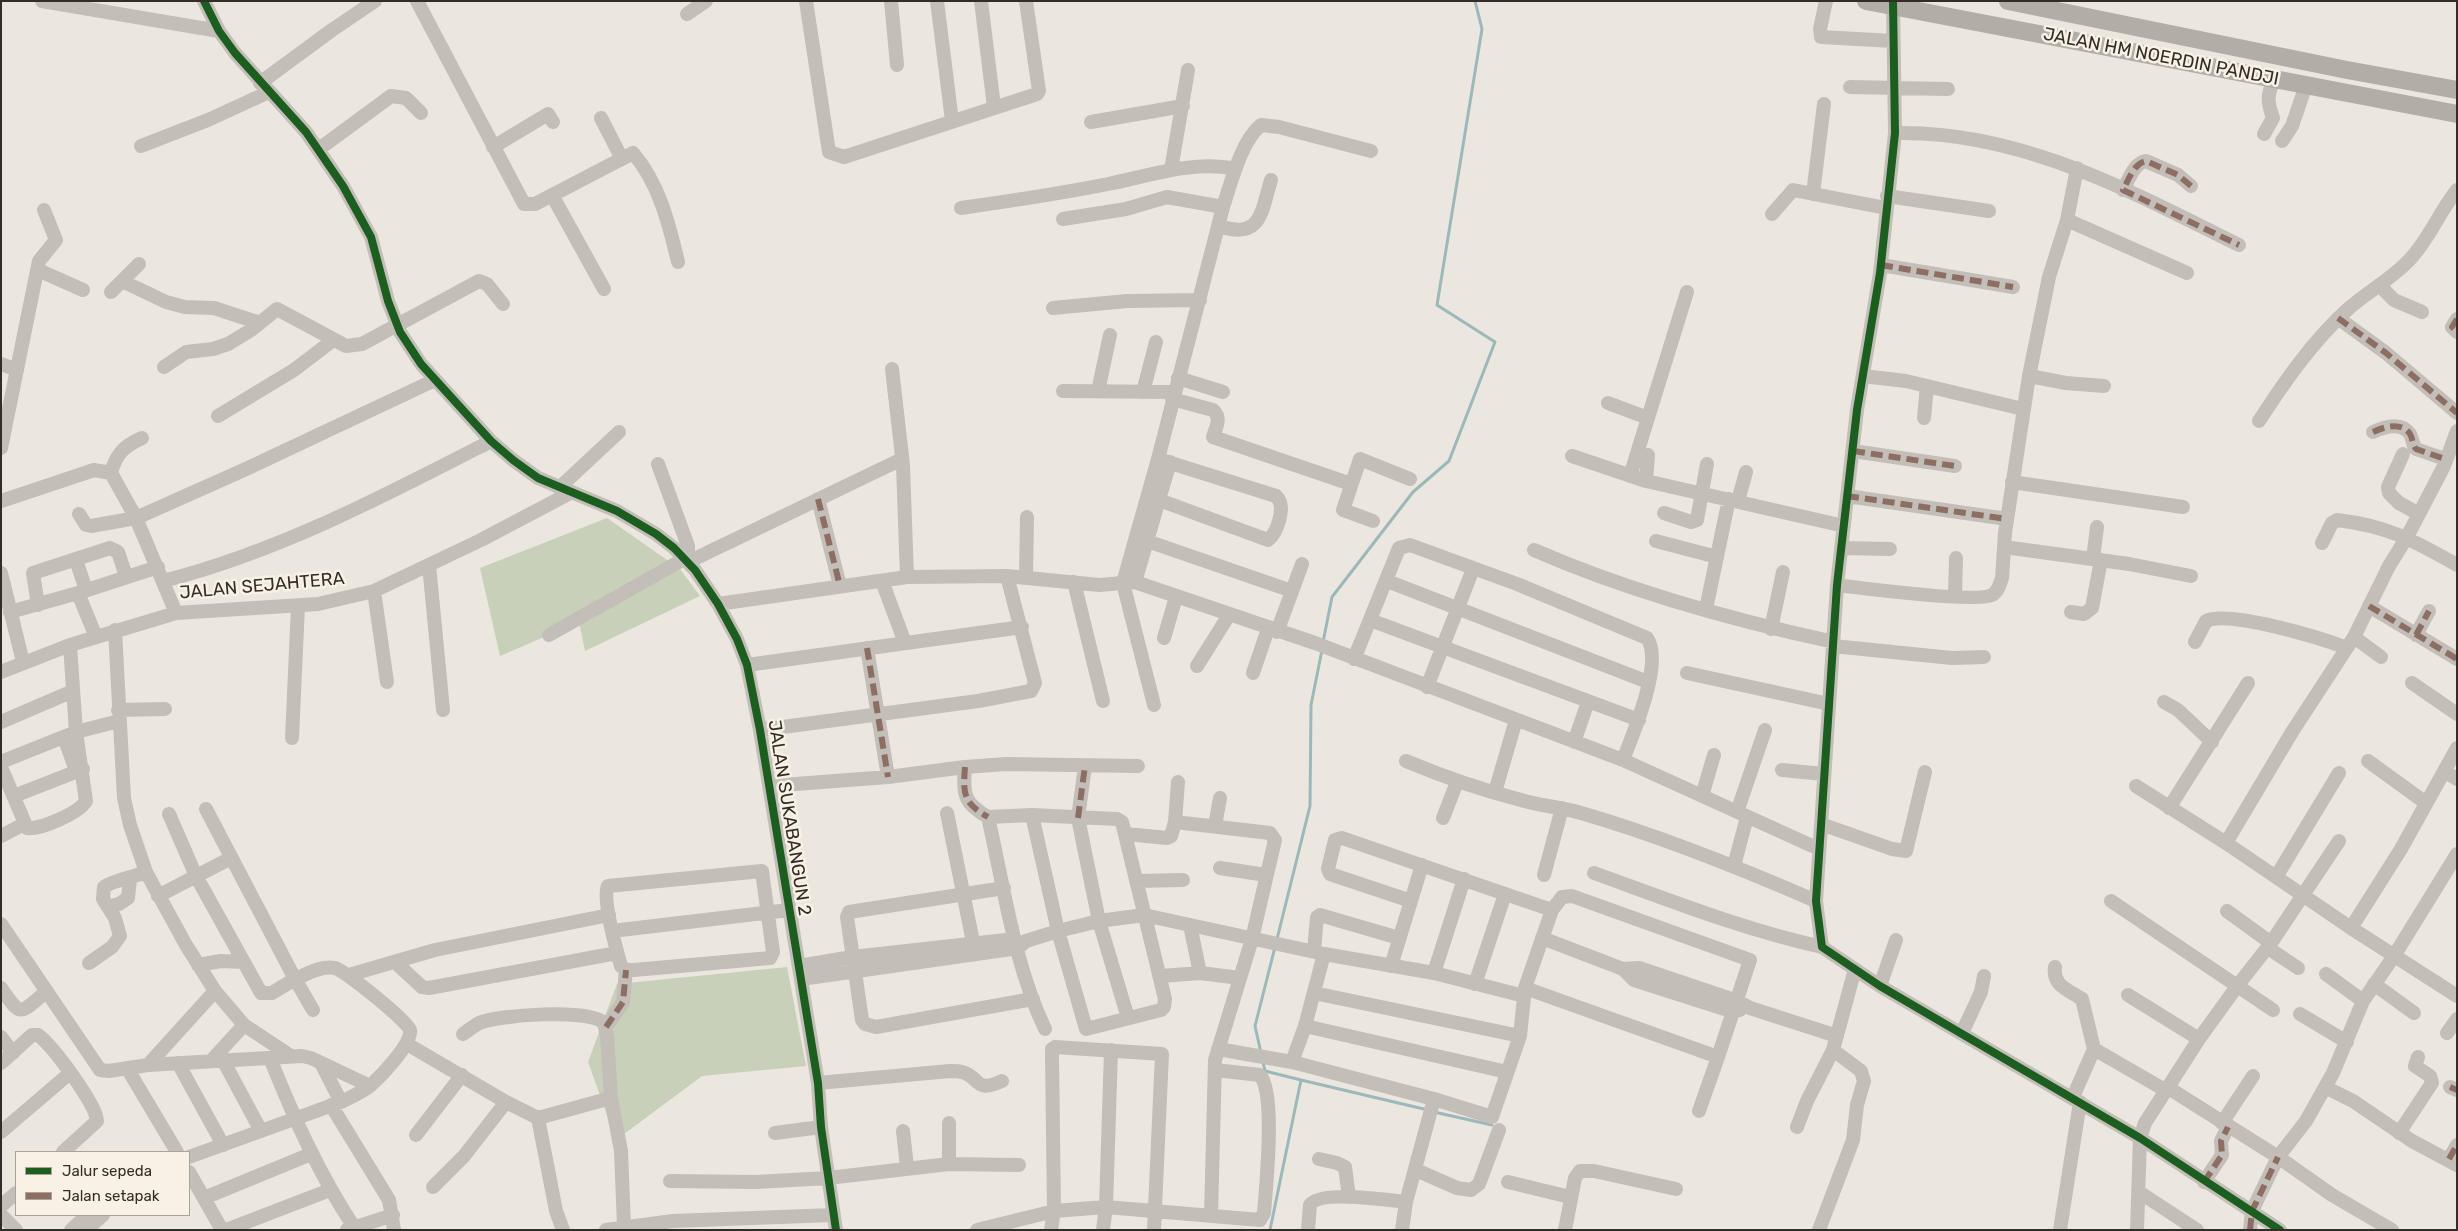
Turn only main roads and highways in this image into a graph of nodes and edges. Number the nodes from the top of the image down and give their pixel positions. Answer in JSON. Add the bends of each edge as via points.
{"nodes":[{"id":1,"x":1866,"y":1,"type":"edge"},
{"id":2,"x":2008,"y":1,"type":"edge"},
{"id":3,"x":1893,"y":4,"type":"edge"},
{"id":4,"x":2457,"y":90,"type":"edge"},
{"id":5,"x":2457,"y":114,"type":"edge"}],
"edges":[{"from":1,"to":3,"type":"main road","name":"JALAN HM NOERDIN PANDJI"},
{"from":2,"to":4,"type":"main road","name":"JALAN HM NOERDIN PANDJI"},
{"from":3,"to":5,"type":"main road","name":"JALAN HM NOERDIN PANDJI"}]}
